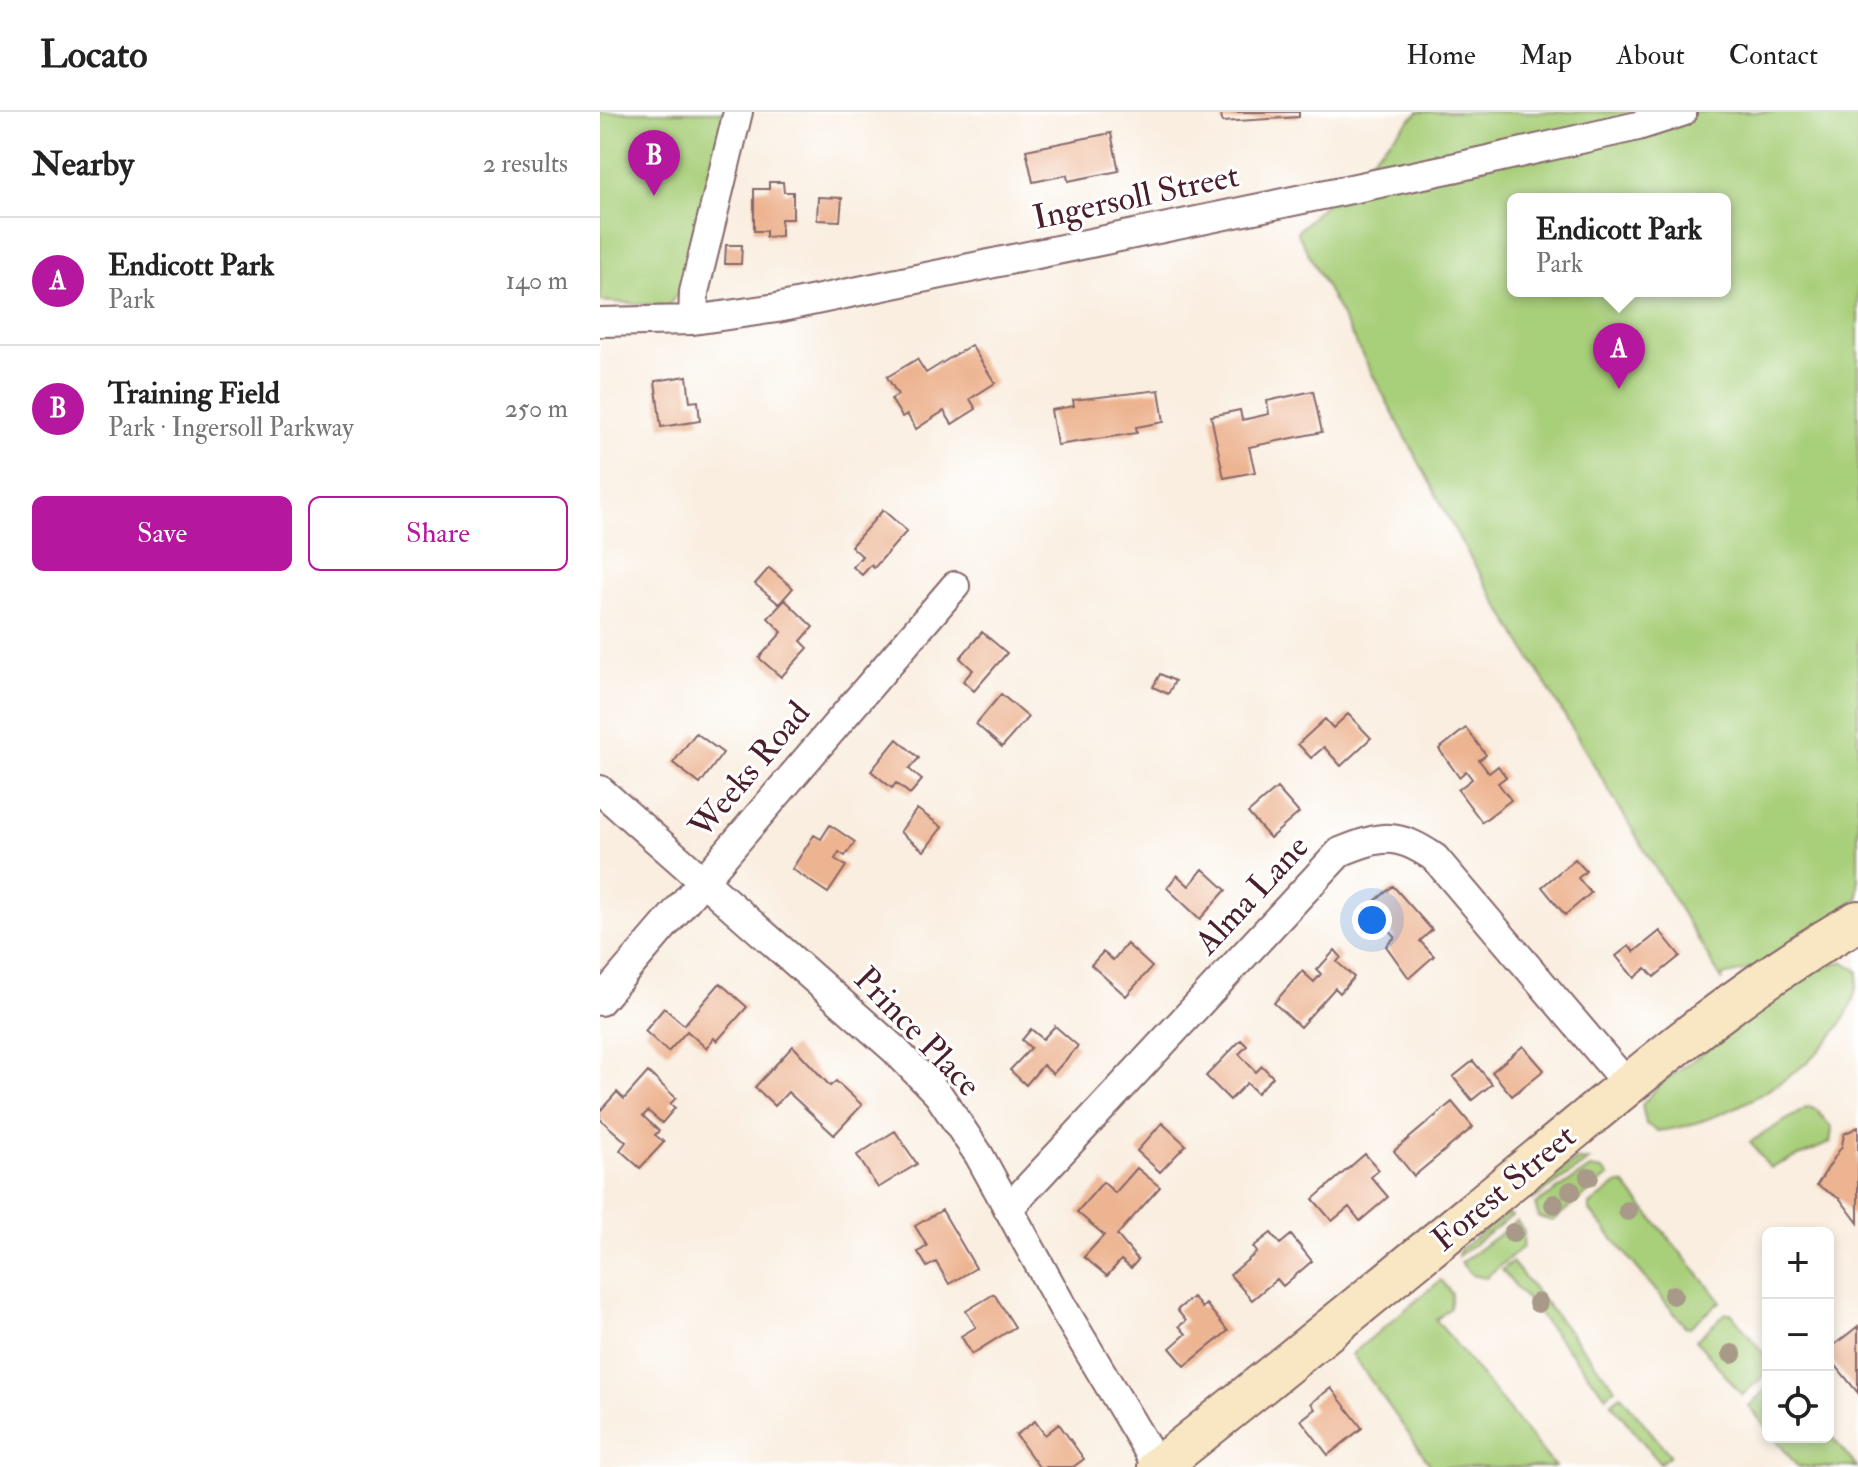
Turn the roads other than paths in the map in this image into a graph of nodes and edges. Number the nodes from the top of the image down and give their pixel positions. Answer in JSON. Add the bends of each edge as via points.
{"nodes":[{"id":1,"x":738,"y":112,"type":"edge"},
{"id":2,"x":1682,"y":112,"type":"edge"},
{"id":3,"x":693,"y":320,"type":"junction"},
{"id":4,"x":600,"y":322,"type":"edge"},
{"id":5,"x":955,"y":586,"type":"dead end"},
{"id":6,"x":600,"y":790,"type":"edge"},
{"id":7,"x":703,"y":882,"type":"junction"},
{"id":8,"x":1858,"y":921,"type":"edge"},
{"id":9,"x":600,"y":1001,"type":"edge"},
{"id":10,"x":1628,"y":1085,"type":"junction"},
{"id":11,"x":1008,"y":1209,"type":"junction"},
{"id":12,"x":1158,"y":1467,"type":"edge"}],
"edges":[{"from":1,"to":3,"type":"street","via":[[694,292]]},
{"from":2,"to":3,"type":"street","name":"Ingersoll Street","via":[[1369,186],[777,308]]},
{"from":3,"to":4,"type":"street","name":"Ingersoll Street"},
{"from":5,"to":7,"type":"street","name":"Weeks Road"},
{"from":6,"to":7,"type":"street","name":"Prince Place"},
{"from":7,"to":9,"type":"street","name":"Weeks Road"},
{"from":7,"to":11,"type":"street","name":"Prince Place","via":[[938,1094]]},
{"from":8,"to":10,"type":"street","name":"Forest Street","via":[[1758,985]]},
{"from":10,"to":11,"type":"street","name":"Alma Lane","via":[[1435,858],[1410,840],[1389,837],[1340,852]]},
{"from":10,"to":12,"type":"street","name":"Forest Street"},
{"from":11,"to":12,"type":"street","name":"Prince Place"}]}
